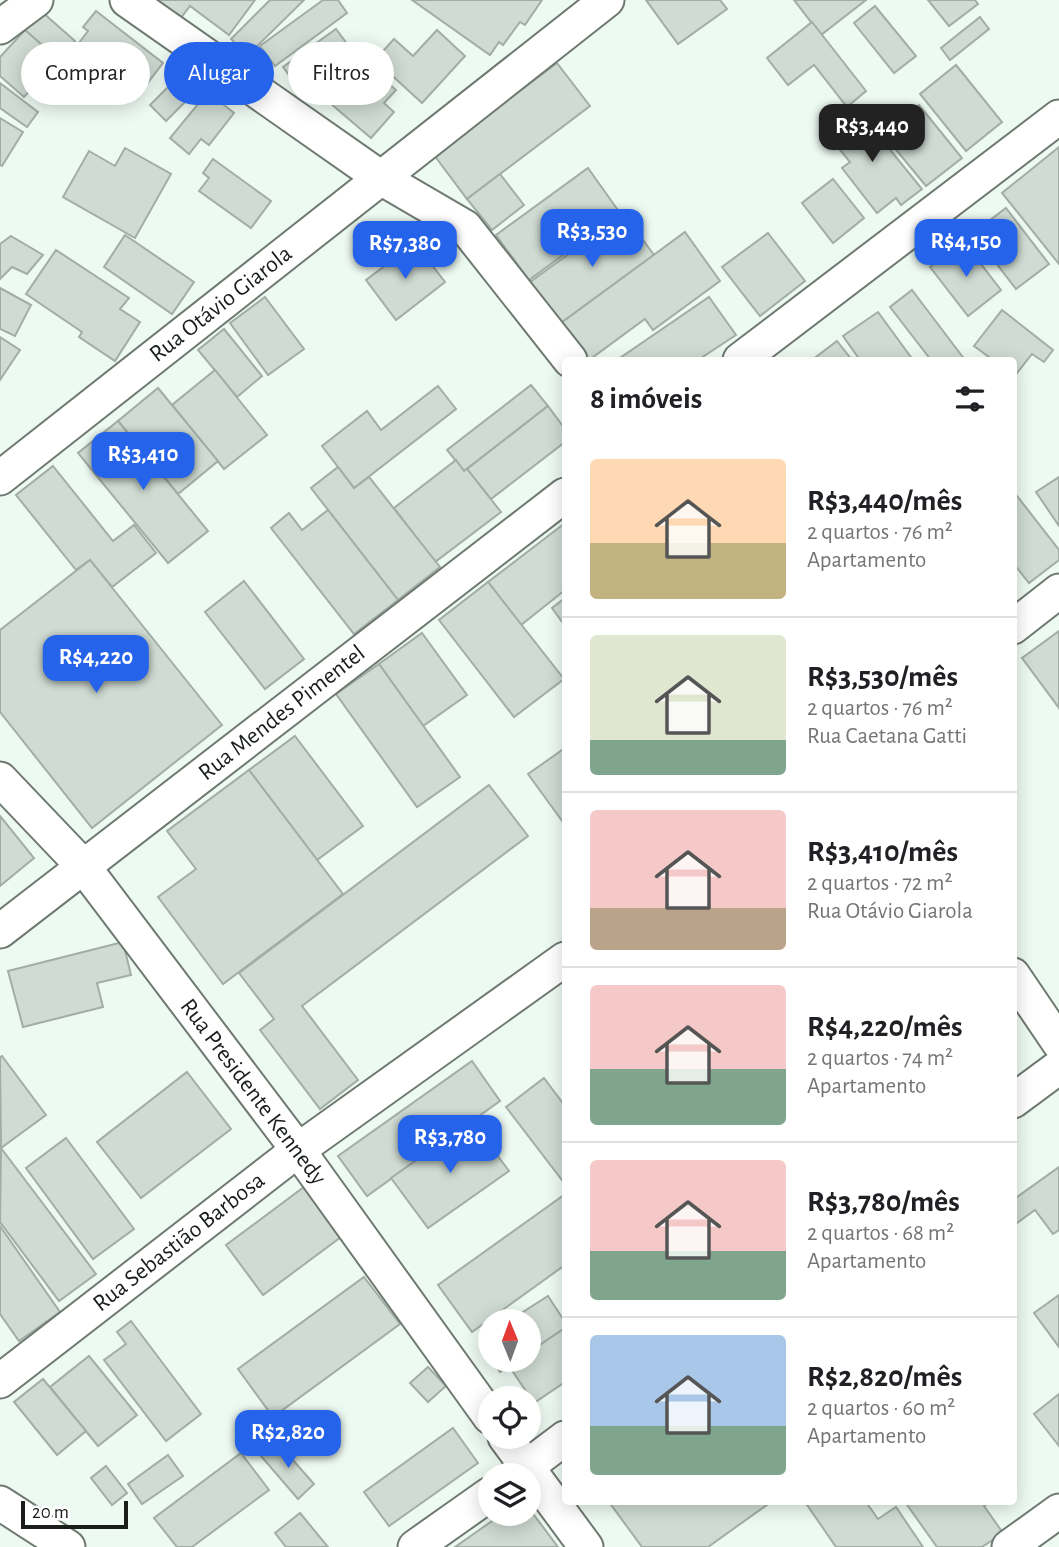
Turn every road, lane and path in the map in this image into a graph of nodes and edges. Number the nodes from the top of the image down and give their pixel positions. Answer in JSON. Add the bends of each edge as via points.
{"nodes":[{"id":1,"x":36,"y":0,"type":"edge"},
{"id":2,"x":127,"y":0,"type":"edge"},
{"id":3,"x":607,"y":0,"type":"edge"},
{"id":4,"x":0,"y":27,"type":"edge"},
{"id":5,"x":1059,"y":117,"type":"edge"},
{"id":6,"x":381,"y":178,"type":"junction"},
{"id":7,"x":568,"y":357,"type":"edge"},
{"id":8,"x":744,"y":357,"type":"edge"},
{"id":9,"x":0,"y":478,"type":"edge"},
{"id":10,"x":562,"y":497,"type":"edge"},
{"id":11,"x":1059,"y":591,"type":"edge"},
{"id":12,"x":1017,"y":624,"type":"edge"},
{"id":13,"x":0,"y":779,"type":"edge"},
{"id":14,"x":83,"y":866,"type":"junction"},
{"id":15,"x":0,"y":931,"type":"edge"},
{"id":16,"x":562,"y":961,"type":"edge"},
{"id":17,"x":1017,"y":981,"type":"edge"},
{"id":18,"x":1059,"y":1043,"type":"edge"},
{"id":19,"x":1059,"y":1067,"type":"edge"},
{"id":20,"x":1017,"y":1098,"type":"edge"},
{"id":21,"x":298,"y":1150,"type":"junction"},
{"id":22,"x":0,"y":1381,"type":"edge"},
{"id":23,"x":478,"y":1400,"type":"edge"},
{"id":24,"x":562,"y":1440,"type":"edge"},
{"id":25,"x":532,"y":1463,"type":"edge"},
{"id":26,"x":541,"y":1494,"type":"edge"},
{"id":27,"x":478,"y":1502,"type":"edge"},
{"id":28,"x":0,"y":1503,"type":"edge"},
{"id":29,"x":1059,"y":1511,"type":"edge"},
{"id":30,"x":68,"y":1547,"type":"edge"},
{"id":31,"x":415,"y":1547,"type":"edge"},
{"id":32,"x":586,"y":1547,"type":"edge"},
{"id":33,"x":1009,"y":1547,"type":"edge"}],
"edges":[{"from":1,"to":4,"type":"street"},
{"from":2,"to":6,"type":"street"},
{"from":3,"to":6,"type":"street","name":"Rua Otávio Giarola"},
{"from":5,"to":8,"type":"street"},
{"from":6,"to":7,"type":"street","via":[[465,227]]},
{"from":6,"to":9,"type":"street","name":"Rua Otávio Giarola"},
{"from":10,"to":14,"type":"street","name":"Rua Mendes Pimentel"},
{"from":11,"to":12,"type":"street"},
{"from":13,"to":14,"type":"street","name":"Rua Presidente Kennedy"},
{"from":14,"to":15,"type":"street","name":"Rua Mendes Pimentel"},
{"from":14,"to":21,"type":"street","name":"Rua Presidente Kennedy"},
{"from":16,"to":21,"type":"street","name":"Rua Sebastião Barbosa"},
{"from":17,"to":18,"type":"street"},
{"from":19,"to":20,"type":"street"},
{"from":21,"to":22,"type":"street","name":"Rua Sebastião Barbosa"},
{"from":21,"to":23,"type":"street","name":"Rua Presidente Kennedy"},
{"from":24,"to":25,"type":"street"},
{"from":26,"to":32,"type":"street"},
{"from":27,"to":31,"type":"street"},
{"from":28,"to":30,"type":"street"},
{"from":29,"to":33,"type":"street"}]}
